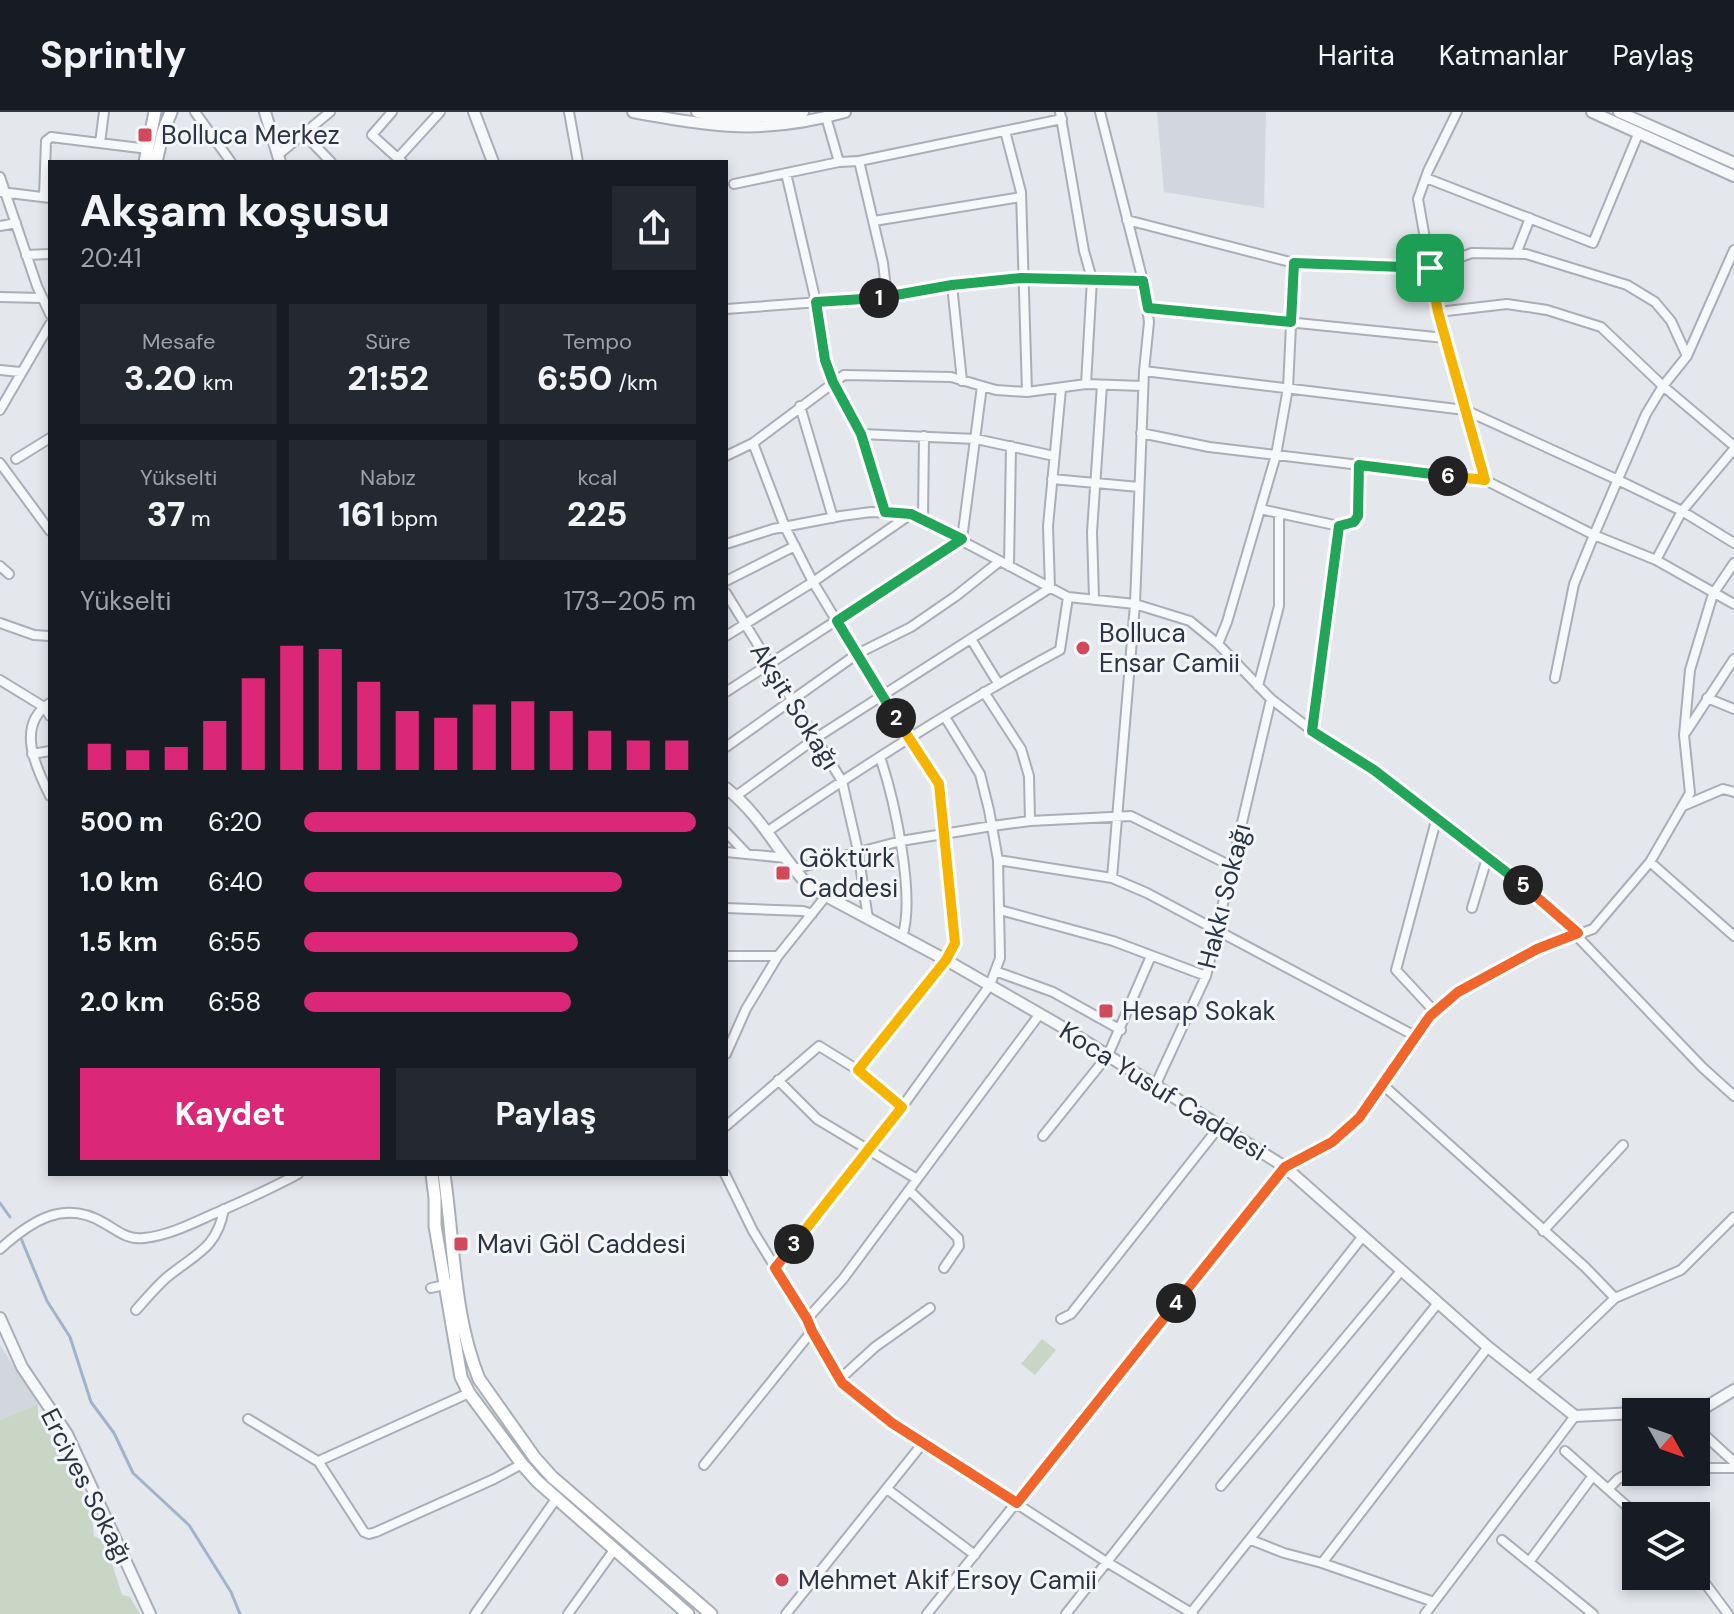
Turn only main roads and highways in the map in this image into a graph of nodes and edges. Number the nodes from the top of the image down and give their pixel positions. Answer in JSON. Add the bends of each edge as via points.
{"nodes":[{"id":1,"x":155,"y":112,"type":"edge"},
{"id":2,"x":171,"y":112,"type":"edge"},
{"id":3,"x":145,"y":160,"type":"edge"},
{"id":4,"x":156,"y":160,"type":"edge"},
{"id":5,"x":432,"y":1176,"type":"edge"},
{"id":6,"x":444,"y":1176,"type":"edge"},
{"id":7,"x":688,"y":1614,"type":"edge"},
{"id":8,"x":711,"y":1614,"type":"edge"}],
"edges":[{"from":1,"to":3,"type":"main road"},
{"from":2,"to":4,"type":"main road"},
{"from":5,"to":7,"type":"main road","via":[[458,1368],[469,1393],[522,1464],[556,1499]]},
{"from":6,"to":8,"type":"main road","via":[[469,1348],[479,1379],[535,1458],[564,1488]]}]}
